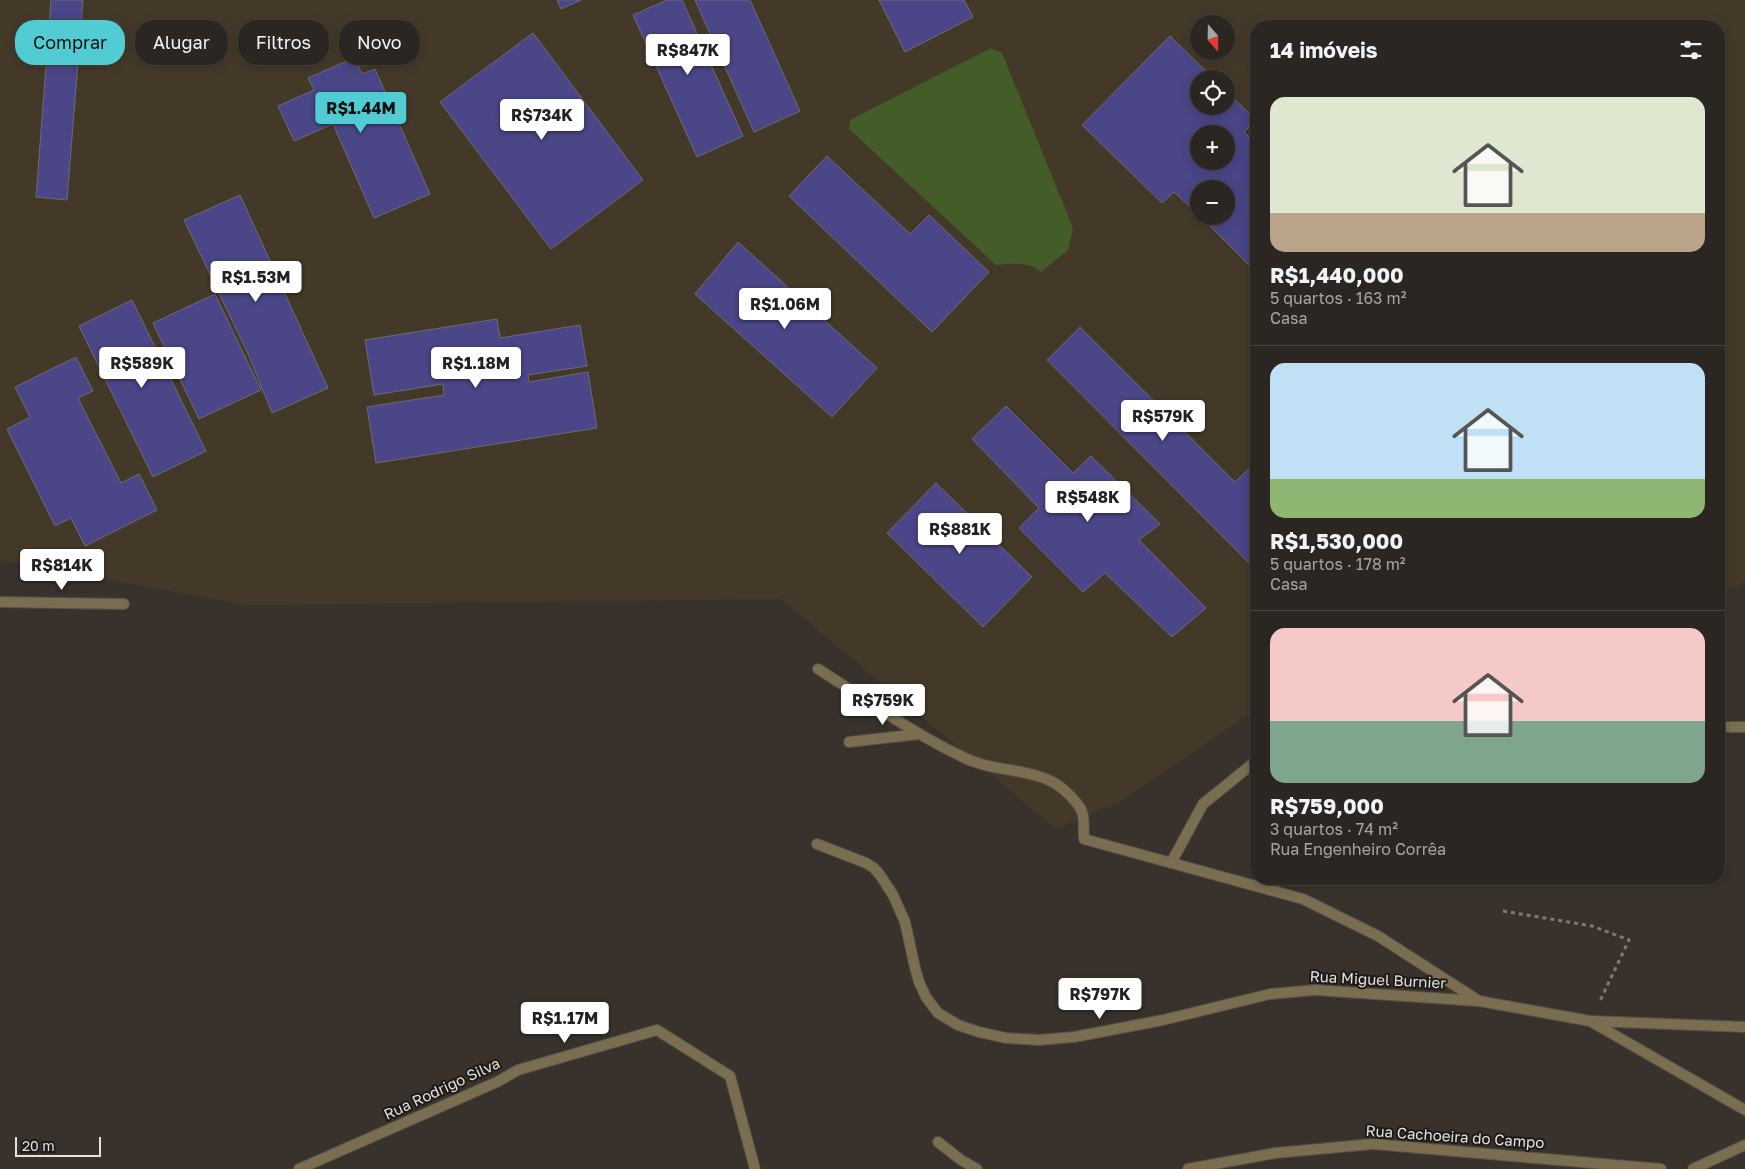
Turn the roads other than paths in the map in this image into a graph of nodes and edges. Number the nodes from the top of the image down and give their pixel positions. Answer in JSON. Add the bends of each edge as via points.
{"nodes":[{"id":1,"x":0,"y":602,"type":"edge"},
{"id":2,"x":124,"y":604,"type":"dead end"},
{"id":3,"x":818,"y":669,"type":"dead end"},
{"id":4,"x":1725,"y":726,"type":"edge"},
{"id":5,"x":1745,"y":727,"type":"edge"},
{"id":6,"x":920,"y":734,"type":"junction"},
{"id":7,"x":849,"y":742,"type":"dead end"},
{"id":8,"x":1250,"y":766,"type":"edge"},
{"id":9,"x":817,"y":844,"type":"dead end"},
{"id":10,"x":1171,"y":863,"type":"junction"},
{"id":11,"x":1250,"y":885,"type":"edge"},
{"id":12,"x":1252,"y":885,"type":"edge"},
{"id":13,"x":1478,"y":1002,"type":"junction"},
{"id":14,"x":1590,"y":1021,"type":"junction"},
{"id":15,"x":1745,"y":1027,"type":"edge"},
{"id":16,"x":1745,"y":1110,"type":"edge"},
{"id":17,"x":938,"y":1142,"type":"dead end"},
{"id":18,"x":1745,"y":1145,"type":"edge"},
{"id":19,"x":960,"y":1165,"type":"edge"},
{"id":20,"x":300,"y":1169,"type":"edge"},
{"id":21,"x":755,"y":1169,"type":"edge"},
{"id":22,"x":977,"y":1169,"type":"edge"},
{"id":23,"x":1188,"y":1169,"type":"edge"},
{"id":24,"x":1661,"y":1169,"type":"edge"},
{"id":25,"x":1693,"y":1169,"type":"edge"}],
"edges":[{"from":1,"to":2,"type":"street"},
{"from":3,"to":6,"type":"street"},
{"from":4,"to":5,"type":"street"},
{"from":6,"to":7,"type":"street"},
{"from":6,"to":10,"type":"street","via":[[974,762],[1056,784],[1082,812],[1084,839]]},
{"from":8,"to":10,"type":"street","via":[[1203,804]]},
{"from":9,"to":13,"type":"street","name":"Rua Miguel Burnier","via":[[874,868],[893,895],[905,922],[915,968],[926,997],[938,1013],[979,1032],[1039,1040],[1074,1037],[1270,994],[1315,990]]},
{"from":10,"to":11,"type":"street"},
{"from":12,"to":13,"type":"street","via":[[1303,899],[1378,936]]},
{"from":13,"to":14,"type":"street","name":"Rua Miguel Burnier"},
{"from":14,"to":15,"type":"street"},
{"from":14,"to":16,"type":"street"},
{"from":17,"to":19,"type":"street"},
{"from":18,"to":25,"type":"street"},
{"from":19,"to":22,"type":"street"},
{"from":20,"to":21,"type":"street","name":"Rua Rodrigo Silva","via":[[518,1070],[657,1030],[730,1076]]},
{"from":23,"to":24,"type":"street","name":"Rua Cachoeira do Campo","via":[[1275,1153],[1373,1144]]}]}
